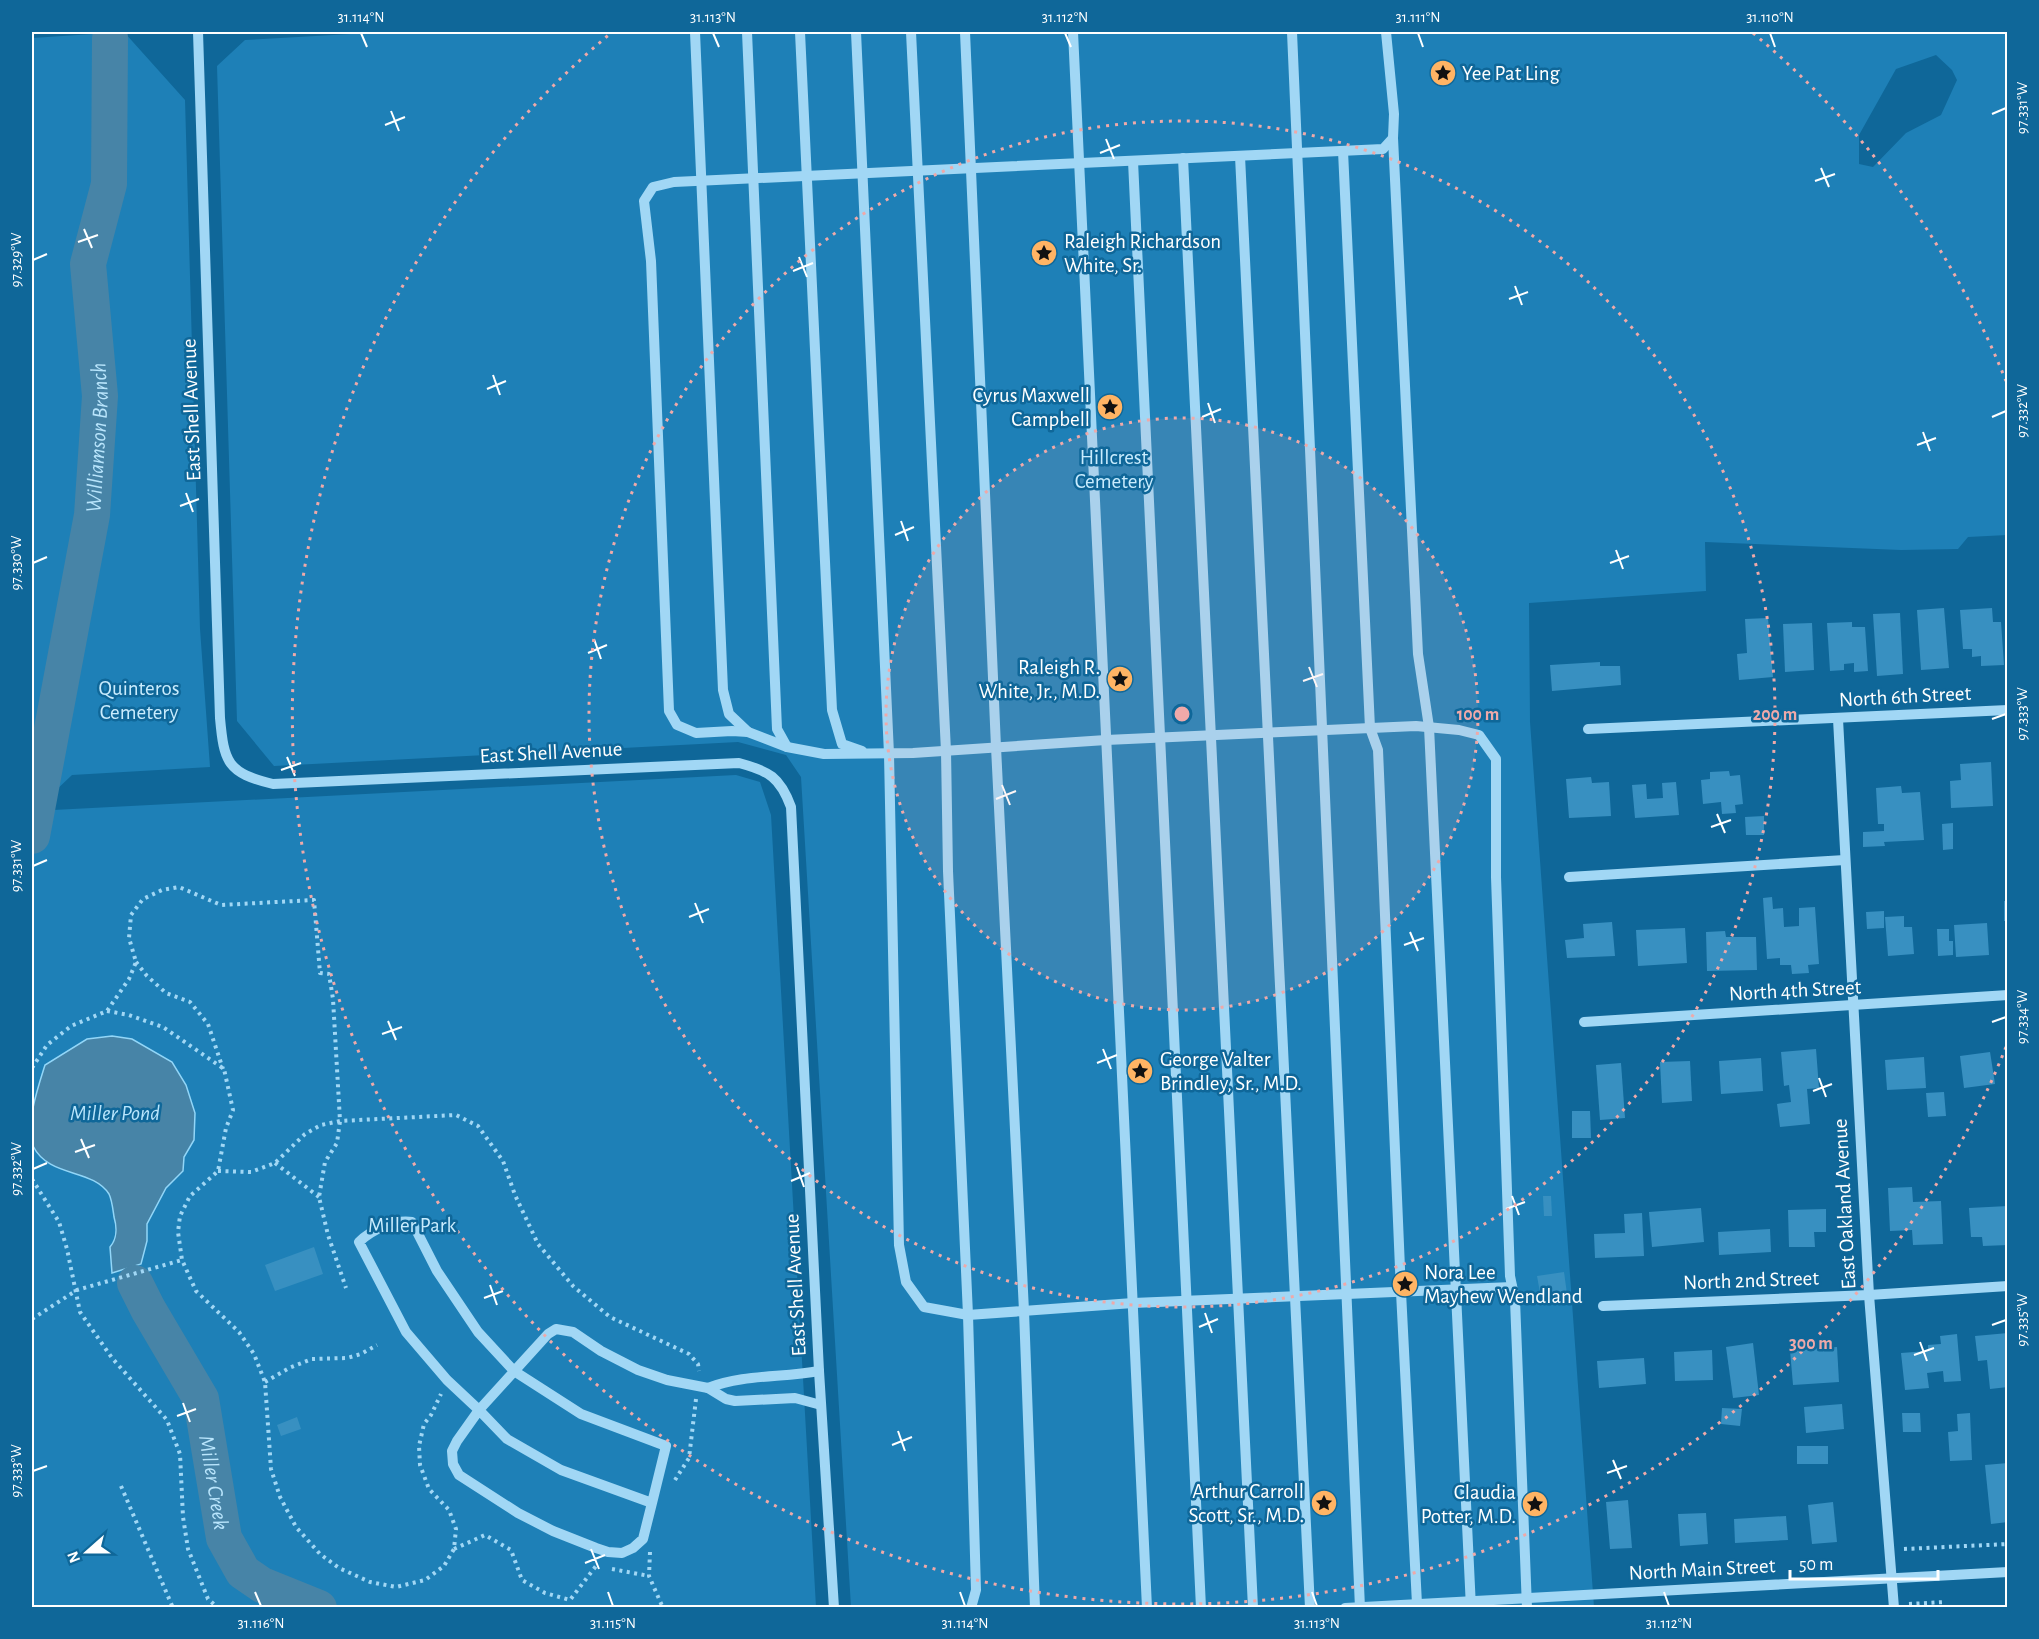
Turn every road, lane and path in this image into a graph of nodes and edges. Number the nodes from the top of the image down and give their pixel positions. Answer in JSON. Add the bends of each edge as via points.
{"nodes":[{"id":1,"x":198,"y":32,"type":"edge"},
{"id":2,"x":694,"y":32,"type":"edge"},
{"id":3,"x":747,"y":32,"type":"edge"},
{"id":4,"x":800,"y":32,"type":"edge"},
{"id":5,"x":856,"y":32,"type":"edge"},
{"id":6,"x":911,"y":32,"type":"edge"},
{"id":7,"x":965,"y":32,"type":"edge"},
{"id":8,"x":1072,"y":32,"type":"edge"},
{"id":9,"x":1292,"y":32,"type":"edge"},
{"id":10,"x":1386,"y":32,"type":"edge"},
{"id":11,"x":1393,"y":138,"type":"junction"},
{"id":12,"x":1343,"y":151,"type":"junction"},
{"id":13,"x":1298,"y":153,"type":"junction"},
{"id":14,"x":1240,"y":156,"type":"junction"},
{"id":15,"x":1183,"y":158,"type":"junction"},
{"id":16,"x":1133,"y":161,"type":"junction"},
{"id":17,"x":1077,"y":163,"type":"junction"},
{"id":18,"x":971,"y":168,"type":"junction"},
{"id":19,"x":919,"y":171,"type":"junction"},
{"id":20,"x":862,"y":174,"type":"junction"},
{"id":21,"x":807,"y":176,"type":"junction"},
{"id":22,"x":753,"y":178,"type":"junction"},
{"id":23,"x":701,"y":181,"type":"junction"},
{"id":24,"x":2007,"y":710,"type":"edge"},
{"id":25,"x":1838,"y":719,"type":"junction"},
{"id":26,"x":1429,"y":727,"type":"junction"},
{"id":27,"x":1370,"y":728,"type":"junction"},
{"id":28,"x":1588,"y":729,"type":"dead end"},
{"id":29,"x":1323,"y":730,"type":"junction"},
{"id":30,"x":748,"y":732,"type":"junction"},
{"id":31,"x":1268,"y":733,"type":"junction"},
{"id":32,"x":1211,"y":735,"type":"junction"},
{"id":33,"x":1160,"y":737,"type":"junction"},
{"id":34,"x":1106,"y":740,"type":"junction"},
{"id":35,"x":788,"y":747,"type":"junction"},
{"id":36,"x":996,"y":747,"type":"junction"},
{"id":37,"x":946,"y":751,"type":"junction"},
{"id":38,"x":870,"y":754,"type":"junction"},
{"id":39,"x":889,"y":754,"type":"junction"},
{"id":40,"x":1845,"y":860,"type":"junction"},
{"id":41,"x":1569,"y":877,"type":"dead end"},
{"id":42,"x":136,"y":962,"type":"junction"},
{"id":43,"x":2007,"y":995,"type":"edge"},
{"id":44,"x":1852,"y":1006,"type":"junction"},
{"id":45,"x":107,"y":1011,"type":"junction"},
{"id":46,"x":1584,"y":1022,"type":"dead end"},
{"id":47,"x":32,"y":1068,"type":"edge"},
{"id":48,"x":224,"y":1069,"type":"junction"},
{"id":49,"x":340,"y":1121,"type":"junction"},
{"id":50,"x":275,"y":1163,"type":"junction"},
{"id":51,"x":218,"y":1171,"type":"junction"},
{"id":52,"x":32,"y":1179,"type":"edge"},
{"id":53,"x":319,"y":1197,"type":"junction"},
{"id":54,"x":182,"y":1260,"type":"junction"},
{"id":55,"x":2007,"y":1286,"type":"edge"},
{"id":56,"x":1512,"y":1287,"type":"junction"},
{"id":57,"x":346,"y":1288,"type":"dead end"},
{"id":58,"x":1454,"y":1289,"type":"junction"},
{"id":59,"x":77,"y":1290,"type":"junction"},
{"id":60,"x":1401,"y":1292,"type":"junction"},
{"id":61,"x":1347,"y":1294,"type":"junction"},
{"id":62,"x":1869,"y":1295,"type":"junction"},
{"id":63,"x":1295,"y":1296,"type":"junction"},
{"id":64,"x":1238,"y":1299,"type":"junction"},
{"id":65,"x":1186,"y":1301,"type":"junction"},
{"id":66,"x":1133,"y":1304,"type":"junction"},
{"id":67,"x":1603,"y":1306,"type":"dead end"},
{"id":68,"x":1024,"y":1311,"type":"junction"},
{"id":69,"x":968,"y":1315,"type":"junction"},
{"id":70,"x":32,"y":1319,"type":"edge"},
{"id":71,"x":376,"y":1345,"type":"dead end"},
{"id":72,"x":514,"y":1371,"type":"junction"},
{"id":73,"x":819,"y":1371,"type":"junction"},
{"id":74,"x":447,"y":1380,"type":"junction"},
{"id":75,"x":265,"y":1382,"type":"junction"},
{"id":76,"x":703,"y":1387,"type":"junction"},
{"id":77,"x":821,"y":1405,"type":"junction"},
{"id":78,"x":479,"y":1410,"type":"junction"},
{"id":79,"x":121,"y":1486,"type":"dead end"},
{"id":80,"x":671,"y":1487,"type":"dead end"},
{"id":81,"x":652,"y":1503,"type":"junction"},
{"id":82,"x":2007,"y":1544,"type":"edge"},
{"id":83,"x":650,"y":1548,"type":"dead end"},
{"id":84,"x":454,"y":1549,"type":"junction"},
{"id":85,"x":1903,"y":1549,"type":"dead end"},
{"id":86,"x":2007,"y":1572,"type":"edge"},
{"id":87,"x":649,"y":1576,"type":"junction"},
{"id":88,"x":1893,"y":1578,"type":"junction"},
{"id":89,"x":208,"y":1599,"type":"junction"},
{"id":90,"x":1527,"y":1602,"type":"edge"},
{"id":91,"x":1945,"y":1602,"type":"dead end"},
{"id":92,"x":1417,"y":1604,"type":"junction"},
{"id":93,"x":1471,"y":1604,"type":"edge"},
{"id":94,"x":1909,"y":1605,"type":"dead end"},
{"id":95,"x":1360,"y":1607,"type":"edge"},
{"id":96,"x":172,"y":1608,"type":"edge"},
{"id":97,"x":208,"y":1608,"type":"edge"},
{"id":98,"x":218,"y":1608,"type":"edge"},
{"id":99,"x":663,"y":1608,"type":"edge"},
{"id":100,"x":834,"y":1608,"type":"edge"},
{"id":101,"x":971,"y":1608,"type":"edge"},
{"id":102,"x":1035,"y":1608,"type":"edge"},
{"id":103,"x":1147,"y":1608,"type":"edge"},
{"id":104,"x":1201,"y":1608,"type":"edge"},
{"id":105,"x":1253,"y":1608,"type":"edge"},
{"id":106,"x":1310,"y":1608,"type":"edge"},
{"id":107,"x":1345,"y":1608,"type":"edge"},
{"id":108,"x":1894,"y":1608,"type":"edge"}],
"edges":[{"from":1,"to":73,"type":"street","name":"East Shell Avenue","via":[[223,750],[233,767],[252,779],[273,784],[739,763],[762,769],[783,786],[791,807]]},
{"from":2,"to":23,"type":"street"},
{"from":3,"to":22,"type":"street"},
{"from":4,"to":21,"type":"street"},
{"from":5,"to":20,"type":"street"},
{"from":6,"to":19,"type":"street"},
{"from":7,"to":18,"type":"street"},
{"from":8,"to":17,"type":"street"},
{"from":9,"to":13,"type":"street"},
{"from":10,"to":11,"type":"street"},
{"from":11,"to":12,"type":"street","via":[[1383,149]]},
{"from":11,"to":26,"type":"street","via":[[1418,654]]},
{"from":12,"to":13,"type":"street"},
{"from":12,"to":27,"type":"street"},
{"from":13,"to":14,"type":"street"},
{"from":13,"to":29,"type":"street"},
{"from":14,"to":15,"type":"street"},
{"from":14,"to":31,"type":"street"},
{"from":15,"to":16,"type":"street"},
{"from":15,"to":32,"type":"street"},
{"from":16,"to":17,"type":"street"},
{"from":16,"to":33,"type":"street"},
{"from":17,"to":18,"type":"street"},
{"from":17,"to":34,"type":"street"},
{"from":18,"to":19,"type":"street"},
{"from":18,"to":36,"type":"street"},
{"from":19,"to":20,"type":"street"},
{"from":19,"to":37,"type":"street"},
{"from":20,"to":21,"type":"street"},
{"from":20,"to":39,"type":"street"},
{"from":21,"to":22,"type":"street"},
{"from":21,"to":38,"type":"street","via":[[832,710],[842,744]]},
{"from":22,"to":23,"type":"street"},
{"from":22,"to":35,"type":"street","via":[[777,729]]},
{"from":23,"to":30,"type":"street","via":[[723,690],[729,714]]},
{"from":23,"to":30,"type":"street","via":[[652,187],[644,201],[651,261],[669,711],[677,725],[696,733]]},
{"from":24,"to":25,"type":"street","name":"North 6th Street"},
{"from":25,"to":28,"type":"street","name":"North 6th Street"},
{"from":25,"to":40,"type":"street","name":"East Oakland Avenue"},
{"from":26,"to":27,"type":"street"},
{"from":26,"to":56,"type":"street","via":[[1479,735],[1496,759],[1496,877]]},
{"from":26,"to":58,"type":"street"},
{"from":27,"to":29,"type":"street"},
{"from":27,"to":60,"type":"street","via":[[1378,750]]},
{"from":29,"to":31,"type":"street"},
{"from":29,"to":61,"type":"street"},
{"from":30,"to":35,"type":"street"},
{"from":31,"to":32,"type":"street"},
{"from":31,"to":63,"type":"street"},
{"from":32,"to":33,"type":"street"},
{"from":32,"to":64,"type":"street"},
{"from":33,"to":34,"type":"street"},
{"from":33,"to":65,"type":"street"},
{"from":34,"to":36,"type":"street"},
{"from":34,"to":66,"type":"street"},
{"from":35,"to":38,"type":"street","via":[[824,754]]},
{"from":36,"to":37,"type":"street"},
{"from":36,"to":68,"type":"street"},
{"from":37,"to":39,"type":"street"},
{"from":37,"to":69,"type":"street"},
{"from":38,"to":39,"type":"street"},
{"from":39,"to":69,"type":"street","via":[[899,1245],[906,1282],[924,1307]]},
{"from":40,"to":41,"type":"street"},
{"from":40,"to":44,"type":"street","name":"East Oakland Avenue"},
{"from":42,"to":45,"type":"path"},
{"from":42,"to":48,"type":"path","via":[[166,993],[190,1002],[196,1009],[208,1024]]},
{"from":42,"to":49,"type":"path","via":[[129,938],[131,915],[143,899],[162,890],[178,887],[221,905],[314,900],[320,973],[329,975],[333,999]]},
{"from":43,"to":44,"type":"street","name":"North 4th Street"},
{"from":44,"to":46,"type":"street","name":"North 4th Street"},
{"from":44,"to":62,"type":"street","name":"East Oakland Avenue"},
{"from":45,"to":47,"type":"path","via":[[71,1026],[47,1044]]},
{"from":45,"to":48,"type":"path","via":[[163,1027]]},
{"from":48,"to":51,"type":"path","via":[[233,1110]]},
{"from":49,"to":50,"type":"path","via":[[305,1134]]},
{"from":49,"to":53,"type":"path","via":[[337,1143],[325,1162]]},
{"from":49,"to":76,"type":"path","via":[[456,1115],[478,1126],[503,1161],[538,1244],[573,1286],[610,1317],[689,1354],[698,1365]]},
{"from":50,"to":51,"type":"path","via":[[251,1172]]},
{"from":50,"to":53,"type":"path"},
{"from":51,"to":54,"type":"path","via":[[190,1196],[180,1216]]},
{"from":52,"to":59,"type":"path","via":[[59,1222]]},
{"from":53,"to":57,"type":"path"},
{"from":54,"to":59,"type":"path"},
{"from":54,"to":75,"type":"path","via":[[196,1291],[239,1332],[254,1354]]},
{"from":55,"to":62,"type":"street","name":"North 2nd Street"},
{"from":56,"to":58,"type":"street"},
{"from":56,"to":90,"type":"street"},
{"from":58,"to":60,"type":"street"},
{"from":58,"to":93,"type":"street"},
{"from":59,"to":70,"type":"path"},
{"from":59,"to":89,"type":"path","via":[[80,1312],[112,1358],[167,1420],[180,1454],[188,1549]]},
{"from":60,"to":61,"type":"street"},
{"from":60,"to":92,"type":"street"},
{"from":61,"to":63,"type":"street"},
{"from":61,"to":95,"type":"street"},
{"from":62,"to":67,"type":"street","name":"North 2nd Street"},
{"from":62,"to":88,"type":"street","name":"East Oakland Avenue"},
{"from":63,"to":64,"type":"street"},
{"from":63,"to":106,"type":"street"},
{"from":64,"to":65,"type":"street"},
{"from":64,"to":105,"type":"street"},
{"from":65,"to":66,"type":"street"},
{"from":65,"to":104,"type":"street"},
{"from":66,"to":68,"type":"street"},
{"from":66,"to":103,"type":"street"},
{"from":68,"to":69,"type":"street"},
{"from":68,"to":102,"type":"street"},
{"from":69,"to":101,"type":"street","via":[[976,1590]]},
{"from":71,"to":75,"type":"path","via":[[347,1358],[312,1359]]},
{"from":72,"to":74,"type":"street","via":[[472,1323],[437,1271],[412,1222],[368,1233],[359,1242],[406,1332]]},
{"from":72,"to":76,"type":"street","via":[[556,1329],[573,1332],[638,1370]]},
{"from":72,"to":78,"type":"street"},
{"from":72,"to":81,"type":"street","via":[[581,1414],[666,1446]]},
{"from":73,"to":76,"type":"street","via":[[751,1377]]},
{"from":73,"to":77,"type":"street","name":"East Shell Avenue"},
{"from":74,"to":78,"type":"street"},
{"from":74,"to":84,"type":"path","via":[[424,1424],[419,1446],[420,1465],[429,1489],[449,1510],[456,1529]]},
{"from":75,"to":84,"type":"path","via":[[271,1469],[296,1527],[320,1554],[370,1582],[396,1587],[425,1580],[444,1566]]},
{"from":76,"to":77,"type":"street","via":[[726,1400],[795,1398]]},
{"from":76,"to":80,"type":"path","via":[[689,1458]]},
{"from":77,"to":100,"type":"street","name":"East Shell Avenue"},
{"from":78,"to":81,"type":"street","via":[[507,1439],[561,1470]]},
{"from":78,"to":81,"type":"street","via":[[452,1451],[453,1464],[459,1475],[518,1513],[596,1548],[622,1553],[644,1539]]},
{"from":79,"to":96,"type":"path"},
{"from":82,"to":85,"type":"path"},
{"from":83,"to":87,"type":"path"},
{"from":84,"to":87,"type":"path","via":[[485,1535],[511,1550],[522,1580],[545,1593],[570,1600],[596,1566]]},
{"from":86,"to":88,"type":"street","name":"North Main Street"},
{"from":87,"to":99,"type":"path"},
{"from":88,"to":90,"type":"street","name":"North Main Street","via":[[1614,1593]]},
{"from":88,"to":108,"type":"street","name":"East Oakland Avenue"},
{"from":89,"to":97,"type":"path"},
{"from":89,"to":98,"type":"path"},
{"from":90,"to":93,"type":"street","name":"North Main Street"},
{"from":91,"to":94,"type":"path"},
{"from":92,"to":93,"type":"street","name":"North Main Street"},
{"from":92,"to":95,"type":"street","name":"North Main Street"},
{"from":95,"to":107,"type":"street","name":"North Main Street"}]}
